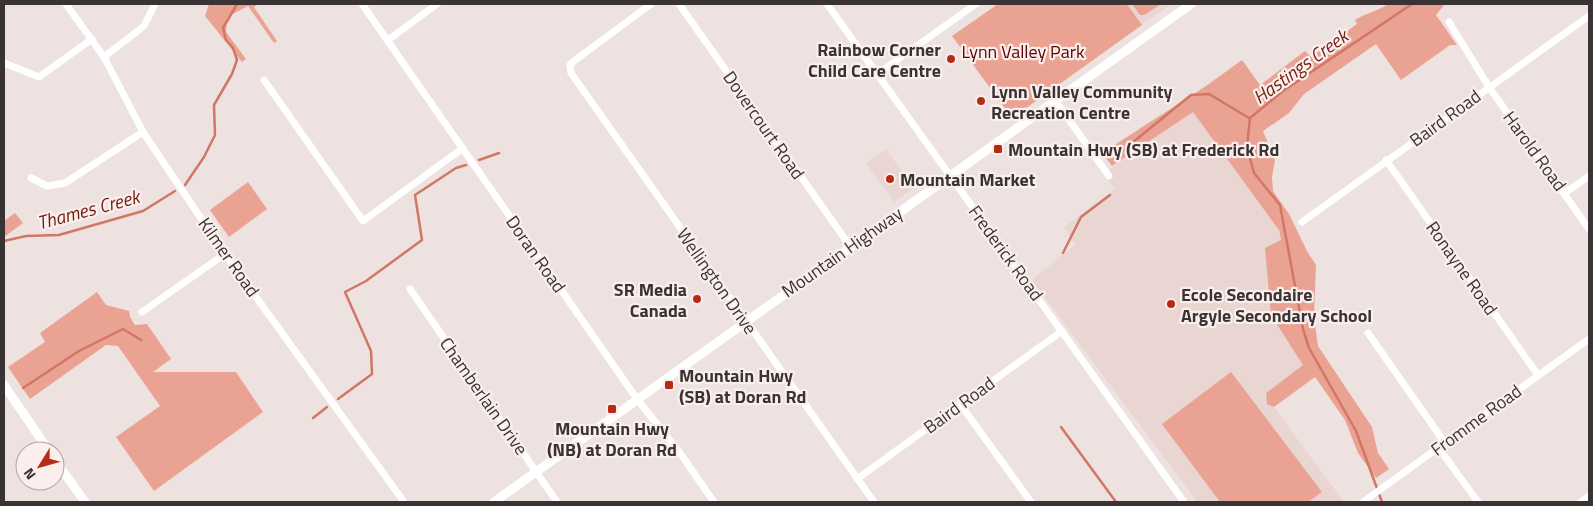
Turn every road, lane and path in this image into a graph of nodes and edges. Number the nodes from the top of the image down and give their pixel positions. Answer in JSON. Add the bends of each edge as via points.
{"nodes":[{"id":1,"x":66,"y":4,"type":"edge"},
{"id":2,"x":155,"y":4,"type":"edge"},
{"id":3,"x":362,"y":4,"type":"edge"},
{"id":4,"x":437,"y":4,"type":"edge"},
{"id":5,"x":652,"y":4,"type":"edge"},
{"id":6,"x":678,"y":4,"type":"edge"},
{"id":7,"x":827,"y":4,"type":"edge"},
{"id":8,"x":976,"y":4,"type":"edge"},
{"id":9,"x":1191,"y":4,"type":"edge"},
{"id":10,"x":1589,"y":16,"type":"edge"},
{"id":11,"x":1449,"y":22,"type":"dead end"},
{"id":12,"x":92,"y":40,"type":"junction"},
{"id":13,"x":388,"y":40,"type":"junction"},
{"id":14,"x":104,"y":57,"type":"junction"},
{"id":15,"x":4,"y":63,"type":"edge"},
{"id":16,"x":877,"y":74,"type":"junction"},
{"id":17,"x":264,"y":80,"type":"dead end"},
{"id":18,"x":1489,"y":87,"type":"junction"},
{"id":19,"x":1056,"y":100,"type":"junction"},
{"id":20,"x":143,"y":132,"type":"junction"},
{"id":21,"x":463,"y":148,"type":"junction"},
{"id":22,"x":1386,"y":160,"type":"junction"},
{"id":23,"x":950,"y":176,"type":"junction"},
{"id":24,"x":1109,"y":176,"type":"dead end"},
{"id":25,"x":1589,"y":176,"type":"edge"},
{"id":26,"x":31,"y":178,"type":"dead end"},
{"id":27,"x":1565,"y":193,"type":"junction"},
{"id":28,"x":1302,"y":222,"type":"dead end"},
{"id":29,"x":1589,"y":229,"type":"edge"},
{"id":30,"x":850,"y":246,"type":"junction"},
{"id":31,"x":225,"y":254,"type":"junction"},
{"id":32,"x":410,"y":289,"type":"dead end"},
{"id":33,"x":142,"y":312,"type":"dead end"},
{"id":34,"x":745,"y":321,"type":"junction"},
{"id":35,"x":1062,"y":331,"type":"junction"},
{"id":36,"x":1368,"y":333,"type":"dead end"},
{"id":37,"x":1589,"y":338,"type":"edge"},
{"id":38,"x":1538,"y":376,"type":"junction"},
{"id":39,"x":4,"y":385,"type":"edge"},
{"id":40,"x":637,"y":399,"type":"junction"},
{"id":41,"x":960,"y":404,"type":"junction"},
{"id":42,"x":42,"y":441,"type":"edge"},
{"id":43,"x":1442,"y":445,"type":"junction"},
{"id":44,"x":536,"y":472,"type":"junction"},
{"id":45,"x":65,"y":474,"type":"edge"},
{"id":46,"x":857,"y":479,"type":"junction"},
{"id":47,"x":1589,"y":496,"type":"edge"},
{"id":48,"x":85,"y":502,"type":"edge"},
{"id":49,"x":404,"y":502,"type":"edge"},
{"id":50,"x":494,"y":502,"type":"edge"},
{"id":51,"x":557,"y":502,"type":"edge"},
{"id":52,"x":714,"y":502,"type":"edge"},
{"id":53,"x":874,"y":502,"type":"edge"},
{"id":54,"x":1031,"y":502,"type":"edge"},
{"id":55,"x":1184,"y":502,"type":"edge"},
{"id":56,"x":1363,"y":502,"type":"edge"},
{"id":57,"x":1478,"y":502,"type":"edge"},
{"id":58,"x":1581,"y":502,"type":"edge"}],
"edges":[{"from":1,"to":12,"type":"street","name":"Kilmer Road"},
{"from":2,"to":14,"type":"street","via":[[144,26]]},
{"from":3,"to":13,"type":"street","name":"Doran Road"},
{"from":4,"to":13,"type":"street"},
{"from":5,"to":34,"type":"street","name":"Wellington Drive","via":[[570,65],[575,81]]},
{"from":6,"to":30,"type":"street","name":"Dovercourt Road"},
{"from":7,"to":16,"type":"street","name":"Frederick Road"},
{"from":8,"to":16,"type":"street"},
{"from":9,"to":19,"type":"street","name":"Mountain Highway"},
{"from":10,"to":18,"type":"street","name":"Baird Road"},
{"from":11,"to":18,"type":"street","name":"Harold Road"},
{"from":12,"to":14,"type":"street","name":"Kilmer Road"},
{"from":12,"to":15,"type":"street","via":[[39,77]]},
{"from":13,"to":21,"type":"street","name":"Doran Road"},
{"from":14,"to":20,"type":"street","name":"Kilmer Road"},
{"from":16,"to":23,"type":"street","name":"Frederick Road"},
{"from":17,"to":21,"type":"street","via":[[363,221]]},
{"from":18,"to":22,"type":"street","name":"Baird Road"},
{"from":18,"to":27,"type":"street","name":"Harold Road"},
{"from":19,"to":23,"type":"street","name":"Mountain Highway"},
{"from":19,"to":24,"type":"street"},
{"from":20,"to":26,"type":"street","via":[[66,183],[46,186]]},
{"from":20,"to":31,"type":"street","name":"Kilmer Road"},
{"from":21,"to":40,"type":"street","name":"Doran Road"},
{"from":22,"to":28,"type":"street","name":"Baird Road"},
{"from":22,"to":38,"type":"street","name":"Ronayne Road"},
{"from":23,"to":30,"type":"street","name":"Mountain Highway"},
{"from":23,"to":35,"type":"street","name":"Frederick Road"},
{"from":25,"to":27,"type":"street"},
{"from":27,"to":29,"type":"street","name":"Harold Road"},
{"from":30,"to":34,"type":"street","name":"Mountain Highway"},
{"from":31,"to":33,"type":"street"},
{"from":31,"to":49,"type":"street","name":"Kilmer Road"},
{"from":32,"to":44,"type":"street","name":"Chamberlain Drive"},
{"from":34,"to":40,"type":"street","name":"Mountain Highway"},
{"from":34,"to":46,"type":"street","name":"Wellington Drive"},
{"from":35,"to":41,"type":"street","name":"Baird Road"},
{"from":35,"to":55,"type":"street","name":"Frederick Road"},
{"from":36,"to":43,"type":"street"},
{"from":37,"to":38,"type":"street","name":"Fromme Road"},
{"from":38,"to":43,"type":"street","name":"Fromme Road"},
{"from":39,"to":42,"type":"street"},
{"from":40,"to":44,"type":"street","name":"Mountain Highway"},
{"from":40,"to":52,"type":"street","name":"Doran Road"},
{"from":41,"to":46,"type":"street","name":"Baird Road"},
{"from":41,"to":54,"type":"street"},
{"from":43,"to":56,"type":"street","name":"Fromme Road"},
{"from":43,"to":57,"type":"street"},
{"from":44,"to":50,"type":"street","name":"Mountain Highway"},
{"from":44,"to":51,"type":"street","name":"Chamberlain Drive"},
{"from":45,"to":48,"type":"street"},
{"from":46,"to":53,"type":"street","name":"Wellington Drive"},
{"from":47,"to":58,"type":"street"}]}
